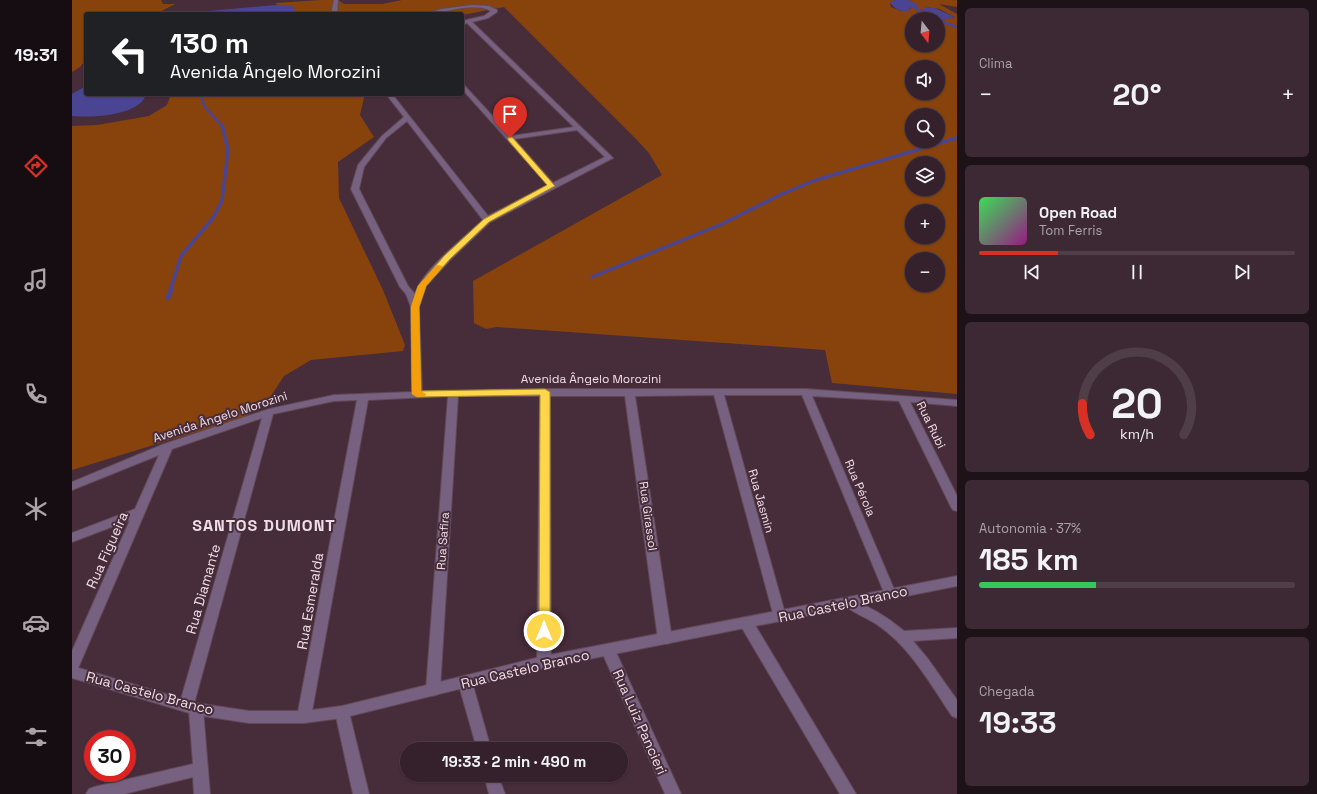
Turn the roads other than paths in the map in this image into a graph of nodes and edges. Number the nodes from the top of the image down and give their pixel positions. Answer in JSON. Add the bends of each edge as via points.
{"nodes":[{"id":1,"x":336,"y":0,"type":"edge"},
{"id":2,"x":334,"y":12,"type":"edge"},
{"id":3,"x":433,"y":12,"type":"edge"},
{"id":4,"x":469,"y":22,"type":"junction"},
{"id":5,"x":464,"y":23,"type":"edge"},
{"id":6,"x":464,"y":87,"type":"edge"},
{"id":7,"x":391,"y":96,"type":"edge"},
{"id":8,"x":408,"y":117,"type":"junction"},
{"id":9,"x":578,"y":128,"type":"junction"},
{"id":10,"x":510,"y":138,"type":"junction"},
{"id":11,"x":552,"y":186,"type":"junction"},
{"id":12,"x":487,"y":220,"type":"junction"},
{"id":13,"x":415,"y":307,"type":"junction"},
{"id":14,"x":545,"y":392,"type":"junction"},
{"id":15,"x":718,"y":392,"type":"junction"},
{"id":16,"x":806,"y":392,"type":"junction"},
{"id":17,"x":453,"y":393,"type":"junction"},
{"id":18,"x":630,"y":393,"type":"junction"},
{"id":19,"x":417,"y":394,"type":"junction"},
{"id":20,"x":363,"y":397,"type":"junction"},
{"id":21,"x":903,"y":398,"type":"junction"},
{"id":22,"x":957,"y":403,"type":"edge"},
{"id":23,"x":269,"y":412,"type":"junction"},
{"id":24,"x":168,"y":446,"type":"junction"},
{"id":25,"x":72,"y":486,"type":"edge"},
{"id":26,"x":957,"y":507,"type":"edge"},
{"id":27,"x":141,"y":512,"type":"junction"},
{"id":28,"x":72,"y":538,"type":"edge"},
{"id":29,"x":957,"y":581,"type":"edge"},
{"id":30,"x":890,"y":594,"type":"junction"},
{"id":31,"x":849,"y":604,"type":"junction"},
{"id":32,"x":780,"y":617,"type":"junction"},
{"id":33,"x":747,"y":624,"type":"junction"},
{"id":34,"x":957,"y":633,"type":"edge"},
{"id":35,"x":902,"y":636,"type":"junction"},
{"id":36,"x":665,"y":639,"type":"junction"},
{"id":37,"x":608,"y":650,"type":"junction"},
{"id":38,"x":544,"y":662,"type":"junction"},
{"id":39,"x":72,"y":666,"type":"edge"},
{"id":40,"x":72,"y":672,"type":"edge"},
{"id":41,"x":465,"y":682,"type":"junction"},
{"id":42,"x":433,"y":690,"type":"junction"},
{"id":43,"x":191,"y":707,"type":"junction"},
{"id":44,"x":342,"y":712,"type":"junction"},
{"id":45,"x":957,"y":712,"type":"edge"},
{"id":46,"x":304,"y":717,"type":"junction"},
{"id":47,"x":482,"y":742,"type":"edge"},
{"id":48,"x":200,"y":769,"type":"junction"},
{"id":49,"x":494,"y":782,"type":"edge"},
{"id":50,"x":94,"y":794,"type":"edge"},
{"id":51,"x":202,"y":794,"type":"edge"},
{"id":52,"x":361,"y":794,"type":"edge"},
{"id":53,"x":497,"y":794,"type":"edge"},
{"id":54,"x":672,"y":794,"type":"edge"},
{"id":55,"x":848,"y":794,"type":"edge"}],
"edges":[{"from":1,"to":2,"type":"street"},
{"from":3,"to":4,"type":"street","via":[[471,5],[490,7],[495,11],[486,17]]},
{"from":4,"to":5,"type":"street"},
{"from":4,"to":9,"type":"street"},
{"from":6,"to":10,"type":"street"},
{"from":7,"to":8,"type":"street"},
{"from":8,"to":12,"type":"street"},
{"from":8,"to":13,"type":"street","via":[[384,137],[361,167],[355,189]]},
{"from":9,"to":10,"type":"street"},
{"from":9,"to":11,"type":"street","via":[[609,159]]},
{"from":10,"to":11,"type":"street"},
{"from":11,"to":12,"type":"street"},
{"from":12,"to":13,"type":"street","via":[[422,286]]},
{"from":13,"to":19,"type":"street"},
{"from":14,"to":17,"type":"street","name":"Avenida Ângelo Morozini"},
{"from":14,"to":18,"type":"street","name":"Avenida Ângelo Morozini"},
{"from":14,"to":38,"type":"street"},
{"from":15,"to":16,"type":"street","name":"Avenida Ângelo Morozini"},
{"from":15,"to":18,"type":"street","name":"Avenida Ângelo Morozini"},
{"from":15,"to":32,"type":"street","name":"Rua Jasmin"},
{"from":16,"to":21,"type":"street","name":"Avenida Ângelo Morozini"},
{"from":16,"to":30,"type":"street","name":"Rua Pérola"},
{"from":17,"to":19,"type":"street","name":"Avenida Ângelo Morozini"},
{"from":17,"to":42,"type":"street","name":"Rua Safira"},
{"from":18,"to":36,"type":"street","name":"Rua Girassol"},
{"from":19,"to":20,"type":"street","name":"Avenida Ângelo Morozini"},
{"from":20,"to":23,"type":"street","name":"Avenida Ângelo Morozini","via":[[321,400]]},
{"from":20,"to":46,"type":"street","name":"Rua Esmeralda"},
{"from":21,"to":22,"type":"street","name":"Avenida Ângelo Morozini"},
{"from":21,"to":26,"type":"street","name":"Rua Rubi"},
{"from":23,"to":24,"type":"street","name":"Avenida Ângelo Morozini"},
{"from":23,"to":43,"type":"street","name":"Rua Diamante"},
{"from":24,"to":25,"type":"street","name":"Avenida Ângelo Morozini"},
{"from":24,"to":27,"type":"street","name":"Rua Figueira"},
{"from":27,"to":28,"type":"street"},
{"from":27,"to":39,"type":"street","name":"Rua Figueira"},
{"from":29,"to":30,"type":"street","name":"Rua Castelo Branco"},
{"from":30,"to":31,"type":"street","name":"Rua Castelo Branco"},
{"from":31,"to":32,"type":"street","name":"Rua Castelo Branco"},
{"from":31,"to":35,"type":"street","via":[[876,615]]},
{"from":32,"to":33,"type":"street","name":"Rua Castelo Branco"},
{"from":33,"to":36,"type":"street","name":"Rua Castelo Branco"},
{"from":33,"to":55,"type":"street"},
{"from":34,"to":35,"type":"street"},
{"from":35,"to":45,"type":"street"},
{"from":36,"to":37,"type":"street","name":"Rua Castelo Branco"},
{"from":37,"to":38,"type":"street","name":"Rua Castelo Branco"},
{"from":37,"to":54,"type":"street","name":"Rua Luiz Pancieri"},
{"from":38,"to":41,"type":"street","name":"Rua Castelo Branco"},
{"from":40,"to":43,"type":"street","name":"Rua Castelo Branco"},
{"from":41,"to":42,"type":"street","name":"Rua Castelo Branco"},
{"from":41,"to":47,"type":"street"},
{"from":42,"to":44,"type":"street","name":"Rua Castelo Branco"},
{"from":43,"to":46,"type":"street","name":"Rua Castelo Branco","via":[[249,717]]},
{"from":43,"to":48,"type":"street","name":"Rua Diamante"},
{"from":44,"to":46,"type":"street","name":"Rua Castelo Branco"},
{"from":44,"to":52,"type":"street"},
{"from":48,"to":50,"type":"street"},
{"from":48,"to":51,"type":"street","name":"Rua Diamante"},
{"from":49,"to":53,"type":"street"}]}
